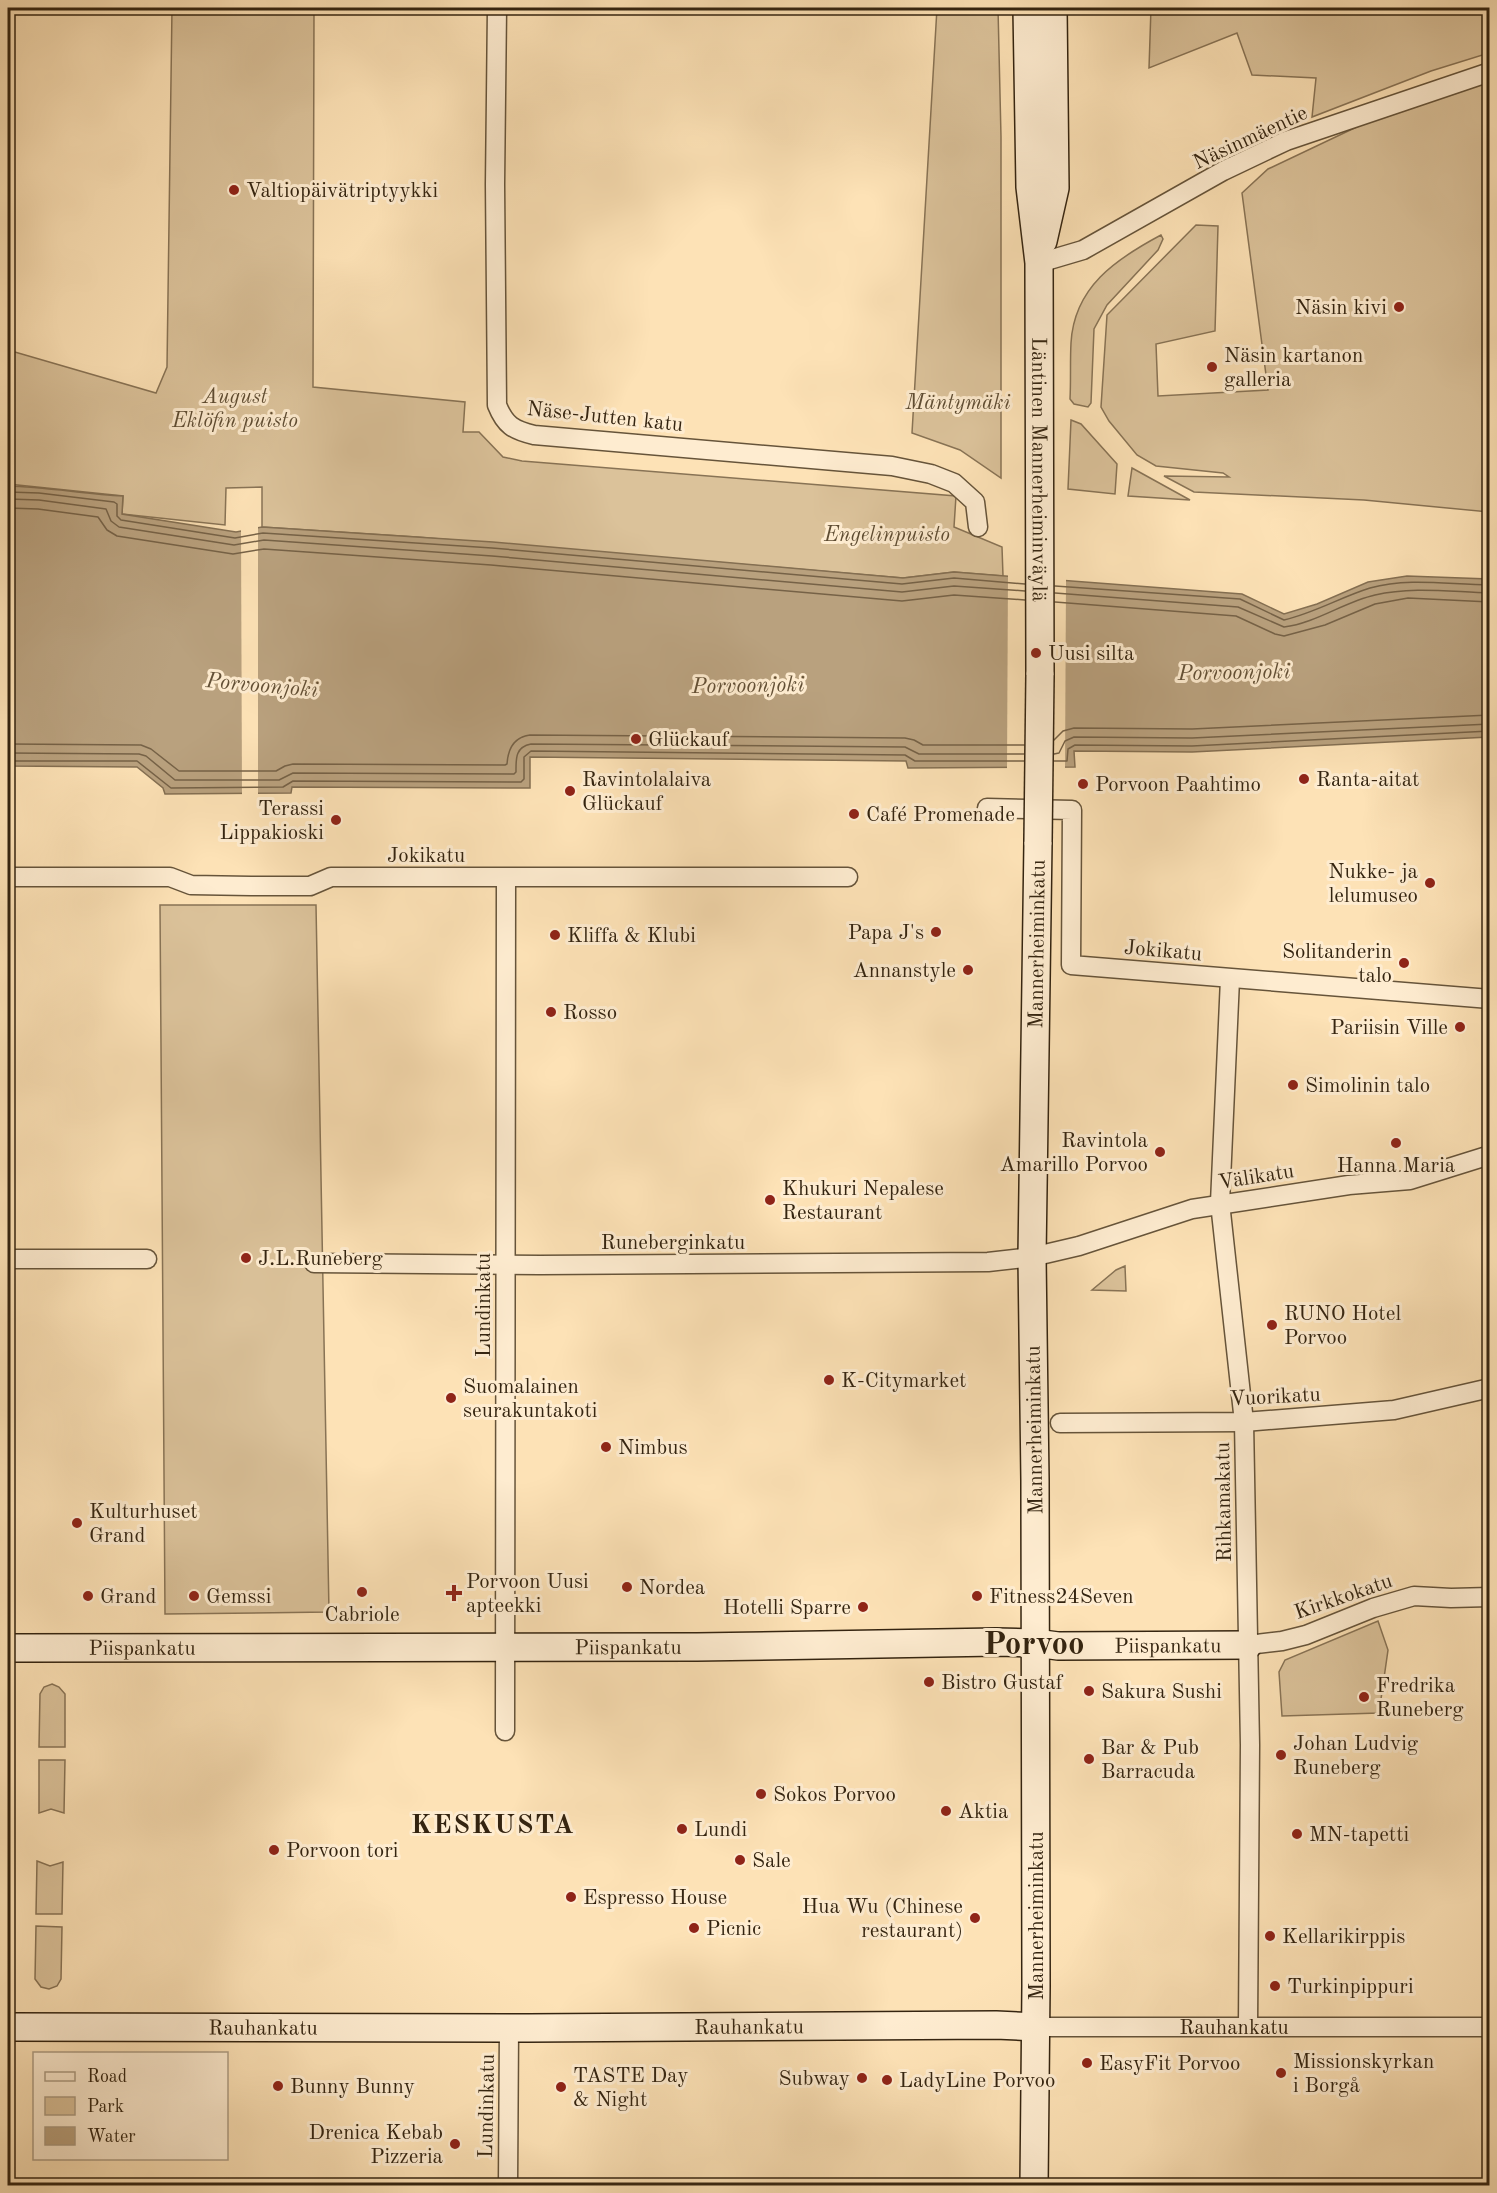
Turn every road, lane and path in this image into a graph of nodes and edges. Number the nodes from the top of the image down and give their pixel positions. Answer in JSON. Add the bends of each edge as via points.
{"nodes":[{"id":1,"x":497,"y":8,"type":"edge"},
{"id":2,"x":1027,"y":8,"type":"edge"},
{"id":3,"x":1053,"y":8,"type":"edge"},
{"id":4,"x":1490,"y":72,"type":"edge"},
{"id":5,"x":1039,"y":263,"type":"junction"},
{"id":6,"x":978,"y":527,"type":"dead end"},
{"id":7,"x":1040,"y":675,"type":"joint"},
{"id":8,"x":987,"y":808,"type":"dead end"},
{"id":9,"x":8,"y":877,"type":"edge"},
{"id":10,"x":848,"y":877,"type":"dead end"},
{"id":11,"x":506,"y":879,"type":"junction"},
{"id":12,"x":1230,"y":979,"type":"junction"},
{"id":13,"x":1490,"y":999,"type":"edge"},
{"id":14,"x":1490,"y":1155,"type":"edge"},
{"id":15,"x":1220,"y":1203,"type":"junction"},
{"id":16,"x":1032,"y":1257,"type":"junction"},
{"id":17,"x":8,"y":1259,"type":"edge"},
{"id":18,"x":147,"y":1259,"type":"dead end"},
{"id":19,"x":314,"y":1263,"type":"dead end"},
{"id":20,"x":505,"y":1265,"type":"junction"},
{"id":21,"x":1490,"y":1388,"type":"edge"},
{"id":22,"x":1244,"y":1422,"type":"junction"},
{"id":23,"x":1060,"y":1423,"type":"dead end"},
{"id":24,"x":1490,"y":1597,"type":"edge"},
{"id":25,"x":1035,"y":1643,"type":"junction"},
{"id":26,"x":1248,"y":1646,"type":"junction"},
{"id":27,"x":505,"y":1647,"type":"junction"},
{"id":28,"x":8,"y":1648,"type":"edge"},
{"id":29,"x":505,"y":1731,"type":"dead end"},
{"id":30,"x":1248,"y":2026,"type":"junction"},
{"id":31,"x":8,"y":2027,"type":"edge"},
{"id":32,"x":510,"y":2027,"type":"junction"},
{"id":33,"x":1036,"y":2027,"type":"junction"},
{"id":34,"x":1490,"y":2027,"type":"edge"},
{"id":35,"x":508,"y":2186,"type":"edge"},
{"id":36,"x":1034,"y":2186,"type":"edge"}],
"edges":[{"from":1,"to":6,"type":"street","name":"Näse-Jutten katu","via":[[497,405],[510,425],[534,435],[892,466],[921,472],[954,483],[975,502]]},
{"from":2,"to":5,"type":"main road","name":"Läntinen Mannerheiminväylä","via":[[1029,187]]},
{"from":3,"to":5,"type":"main road","name":"Läntinen Mannerheiminväylä","via":[[1054,188]]},
{"from":4,"to":5,"type":"street","name":"Näsinmäentie","via":[[1286,141],[1223,171],[1083,250]]},
{"from":5,"to":7,"type":"main road","name":"Läntinen Mannerheiminväylä"},
{"from":7,"to":16,"type":"main road","name":"Mannerheiminkatu","bridge":true},
{"from":8,"to":12,"type":"street","name":"Jokikatu","via":[[1072,810],[1071,965]]},
{"from":9,"to":11,"type":"street","name":"Jokikatu","via":[[170,877],[191,885],[251,886],[310,886],[331,877]]},
{"from":10,"to":11,"type":"street","name":"Jokikatu"},
{"from":11,"to":20,"type":"street","name":"Lundinkatu"},
{"from":12,"to":13,"type":"street","name":"Jokikatu"},
{"from":12,"to":15,"type":"street","name":"Rihkamakatu"},
{"from":14,"to":15,"type":"street","name":"Välikatu","via":[[1410,1180]]},
{"from":15,"to":16,"type":"street","name":"Välikatu"},
{"from":15,"to":22,"type":"street","name":"Rihkamakatu"},
{"from":16,"to":20,"type":"street","name":"Runeberginkatu","via":[[988,1262]]},
{"from":16,"to":25,"type":"main road","name":"Mannerheiminkatu"},
{"from":17,"to":18,"type":"street"},
{"from":19,"to":20,"type":"street","name":"Runeberginkatu"},
{"from":20,"to":27,"type":"street","name":"Lundinkatu"},
{"from":21,"to":22,"type":"street","name":"Vuorikatu","via":[[1394,1410]]},
{"from":22,"to":23,"type":"street","name":"Vuorikatu"},
{"from":22,"to":26,"type":"street","name":"Rihkamakatu"},
{"from":24,"to":26,"type":"street","name":"Kirkkokatu","via":[[1414,1596],[1306,1635]]},
{"from":25,"to":26,"type":"main road","name":"Piispankatu"},
{"from":25,"to":27,"type":"main road","name":"Piispankatu"},
{"from":25,"to":33,"type":"main road","name":"Mannerheiminkatu"},
{"from":26,"to":30,"type":"street","name":"Rihkamakatu"},
{"from":27,"to":28,"type":"main road","name":"Piispankatu"},
{"from":27,"to":29,"type":"street","name":"Lundinkatu"},
{"from":30,"to":33,"type":"street","name":"Rauhankatu"},
{"from":30,"to":34,"type":"street","name":"Rauhankatu"},
{"from":31,"to":32,"type":"main road","name":"Rauhankatu"},
{"from":32,"to":33,"type":"main road","name":"Rauhankatu"},
{"from":32,"to":35,"type":"street","name":"Lundinkatu"},
{"from":33,"to":36,"type":"main road","name":"Mannerheiminkatu"}]}
